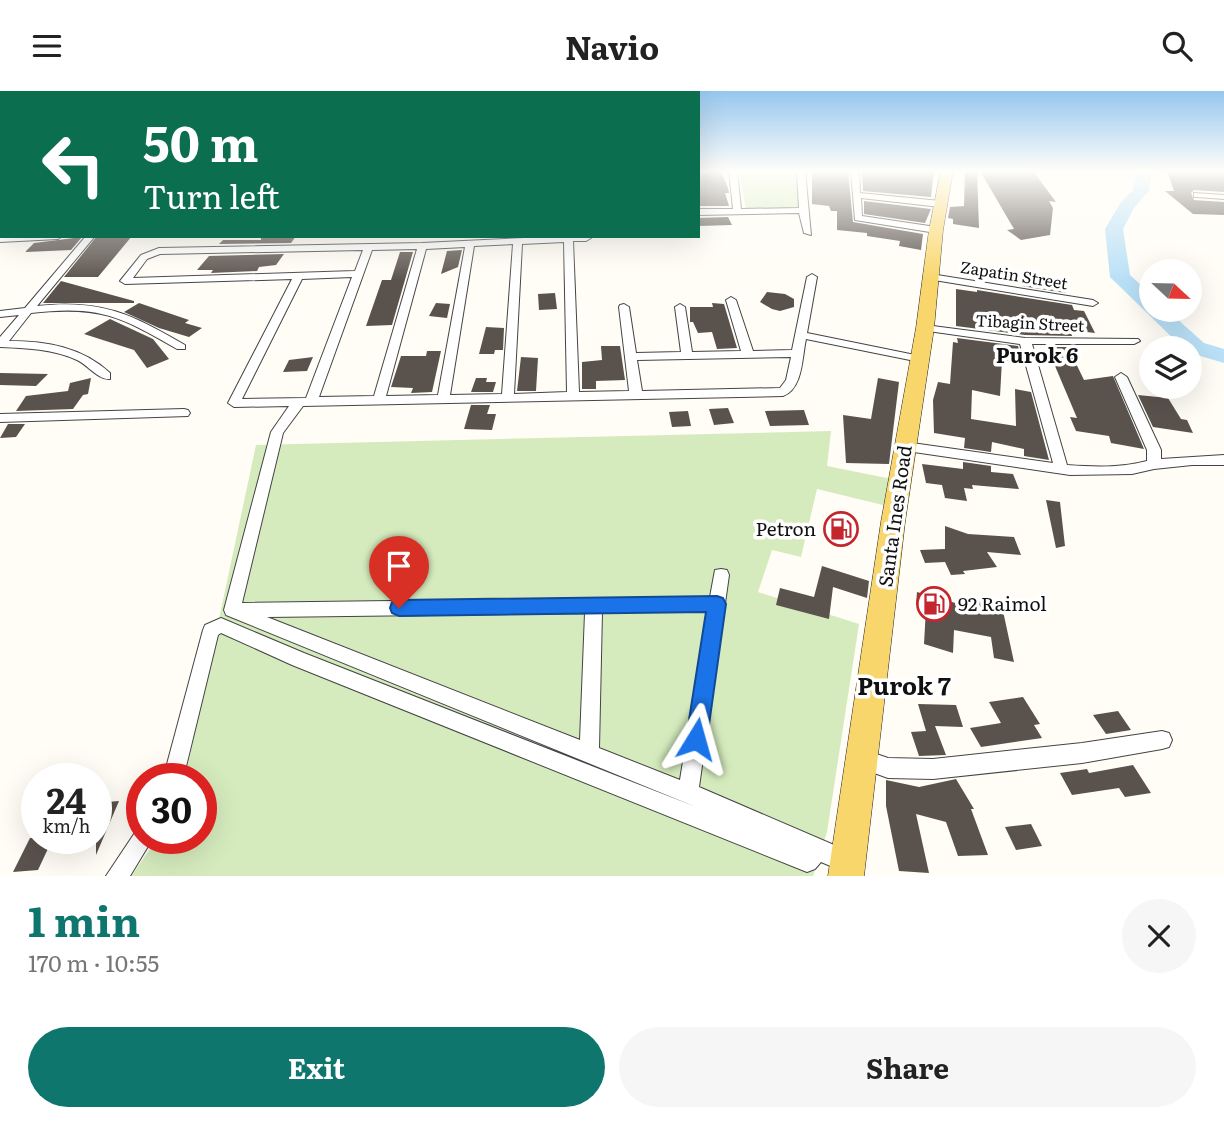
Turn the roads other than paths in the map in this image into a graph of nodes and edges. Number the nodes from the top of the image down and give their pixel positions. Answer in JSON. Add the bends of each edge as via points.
{"nodes":[{"id":1,"x":737,"y":208,"type":"edge"},
{"id":2,"x":858,"y":208,"type":"edge"},
{"id":3,"x":939,"y":208,"type":"edge"},
{"id":4,"x":803,"y":210,"type":"joint"},
{"id":5,"x":737,"y":211,"type":"junction"},
{"id":6,"x":700,"y":212,"type":"edge"},
{"id":7,"x":936,"y":230,"type":"junction"},
{"id":8,"x":807,"y":233,"type":"dead end"},
{"id":9,"x":19,"y":238,"type":"edge"},
{"id":10,"x":89,"y":238,"type":"edge"},
{"id":11,"x":586,"y":238,"type":"dead end"},
{"id":12,"x":0,"y":239,"type":"edge"},
{"id":13,"x":568,"y":239,"type":"junction"},
{"id":14,"x":518,"y":242,"type":"junction"},
{"id":15,"x":470,"y":245,"type":"junction"},
{"id":16,"x":422,"y":246,"type":"junction"},
{"id":17,"x":368,"y":248,"type":"junction"},
{"id":18,"x":357,"y":274,"type":"junction"},
{"id":19,"x":299,"y":276,"type":"junction"},
{"id":20,"x":811,"y":277,"type":"dead end"},
{"id":21,"x":931,"y":277,"type":"junction"},
{"id":22,"x":731,"y":300,"type":"dead end"},
{"id":23,"x":1093,"y":303,"type":"dead end"},
{"id":24,"x":624,"y":307,"type":"dead end"},
{"id":25,"x":680,"y":307,"type":"dead end"},
{"id":26,"x":27,"y":309,"type":"junction"},
{"id":27,"x":0,"y":314,"type":"edge"},
{"id":28,"x":803,"y":331,"type":"junction"},
{"id":29,"x":1025,"y":341,"type":"junction"},
{"id":30,"x":1134,"y":341,"type":"dead end"},
{"id":31,"x":0,"y":344,"type":"edge"},
{"id":32,"x":922,"y":346,"type":"junction"},
{"id":33,"x":181,"y":347,"type":"dead end"},
{"id":34,"x":798,"y":353,"type":"junction"},
{"id":35,"x":748,"y":354,"type":"junction"},
{"id":36,"x":687,"y":355,"type":"junction"},
{"id":37,"x":631,"y":357,"type":"junction"},
{"id":38,"x":106,"y":376,"type":"dead end"},
{"id":39,"x":1121,"y":377,"type":"dead end"},
{"id":40,"x":636,"y":395,"type":"junction"},
{"id":41,"x":573,"y":396,"type":"junction"},
{"id":42,"x":508,"y":397,"type":"junction"},
{"id":43,"x":443,"y":399,"type":"junction"},
{"id":44,"x":379,"y":400,"type":"junction"},
{"id":45,"x":304,"y":402,"type":"junction"},
{"id":46,"x":184,"y":413,"type":"dead end"},
{"id":47,"x":0,"y":418,"type":"edge"},
{"id":48,"x":905,"y":447,"type":"junction"},
{"id":49,"x":1224,"y":460,"type":"edge"},
{"id":50,"x":1154,"y":464,"type":"junction"},
{"id":51,"x":1061,"y":468,"type":"junction"},
{"id":52,"x":721,"y":575,"type":"dead end"},
{"id":53,"x":717,"y":604,"type":"junction"},
{"id":54,"x":594,"y":605,"type":"junction"},
{"id":55,"x":232,"y":610,"type":"junction"},
{"id":56,"x":1162,"y":740,"type":"dead end"},
{"id":57,"x":589,"y":753,"type":"junction"},
{"id":58,"x":862,"y":759,"type":"junction"},
{"id":59,"x":177,"y":763,"type":"edge"},
{"id":60,"x":688,"y":793,"type":"junction"},
{"id":61,"x":132,"y":854,"type":"edge"},
{"id":62,"x":837,"y":862,"type":"edge"},
{"id":63,"x":117,"y":876,"type":"edge"}],
"edges":[{"from":1,"to":5,"type":"street"},
{"from":2,"to":7,"type":"street","via":[[858,218]]},
{"from":3,"to":7,"type":"main road","name":"Santa Ines Road"},
{"from":4,"to":5,"type":"street"},
{"from":4,"to":8,"type":"street"},
{"from":5,"to":6,"type":"street"},
{"from":7,"to":21,"type":"main road","name":"Santa Ines Road"},
{"from":9,"to":12,"type":"street"},
{"from":10,"to":26,"type":"street"},
{"from":11,"to":13,"type":"street"},
{"from":13,"to":14,"type":"street"},
{"from":13,"to":41,"type":"street"},
{"from":14,"to":15,"type":"street"},
{"from":14,"to":42,"type":"street"},
{"from":15,"to":16,"type":"street"},
{"from":15,"to":43,"type":"street"},
{"from":16,"to":17,"type":"street"},
{"from":16,"to":44,"type":"street"},
{"from":17,"to":18,"type":"street"},
{"from":17,"to":19,"type":"street","via":[[159,251],[144,257],[124,280]]},
{"from":18,"to":19,"type":"street"},
{"from":18,"to":45,"type":"street"},
{"from":19,"to":45,"type":"street","via":[[233,401],[240,405]]},
{"from":20,"to":28,"type":"street"},
{"from":21,"to":23,"type":"street","name":"Zapatin Street"},
{"from":21,"to":32,"type":"main road","name":"Santa Ines Road"},
{"from":22,"to":35,"type":"street"},
{"from":24,"to":37,"type":"street"},
{"from":25,"to":36,"type":"street"},
{"from":26,"to":27,"type":"street"},
{"from":26,"to":31,"type":"street"},
{"from":26,"to":33,"type":"street","via":[[108,311]]},
{"from":28,"to":32,"type":"street","name":"Tibagin Street","via":[[874,346]]},
{"from":28,"to":34,"type":"street"},
{"from":29,"to":30,"type":"street","name":"Tibagin Street"},
{"from":29,"to":32,"type":"street","name":"Tibagin Street"},
{"from":29,"to":51,"type":"street"},
{"from":31,"to":38,"type":"street","via":[[40,344],[90,362]]},
{"from":32,"to":48,"type":"main road","name":"Santa Ines Road"},
{"from":34,"to":35,"type":"street"},
{"from":34,"to":40,"type":"street","via":[[793,380],[783,392]]},
{"from":35,"to":36,"type":"street"},
{"from":36,"to":37,"type":"street"},
{"from":37,"to":40,"type":"street"},
{"from":39,"to":50,"type":"street","via":[[1154,450]]},
{"from":40,"to":41,"type":"street"},
{"from":41,"to":42,"type":"street"},
{"from":42,"to":43,"type":"street"},
{"from":43,"to":44,"type":"street"},
{"from":44,"to":45,"type":"street"},
{"from":45,"to":55,"type":"street","via":[[277,432]]},
{"from":46,"to":47,"type":"street"},
{"from":48,"to":51,"type":"street"},
{"from":48,"to":58,"type":"main road","name":"Santa Ines Road"},
{"from":49,"to":50,"type":"street"},
{"from":50,"to":51,"type":"street","via":[[1114,471]]},
{"from":52,"to":53,"type":"street"},
{"from":53,"to":54,"type":"street"},
{"from":53,"to":60,"type":"street"},
{"from":54,"to":55,"type":"street"},
{"from":54,"to":57,"type":"street"},
{"from":55,"to":57,"type":"street"},
{"from":56,"to":58,"type":"street","via":[[933,769],[888,768]]},
{"from":57,"to":60,"type":"street"},
{"from":58,"to":62,"type":"main road","name":"Santa Ines Road"},
{"from":59,"to":62,"type":"street","via":[[211,630],[221,625],[807,861]]},
{"from":60,"to":62,"type":"street"},
{"from":61,"to":63,"type":"street"}]}
